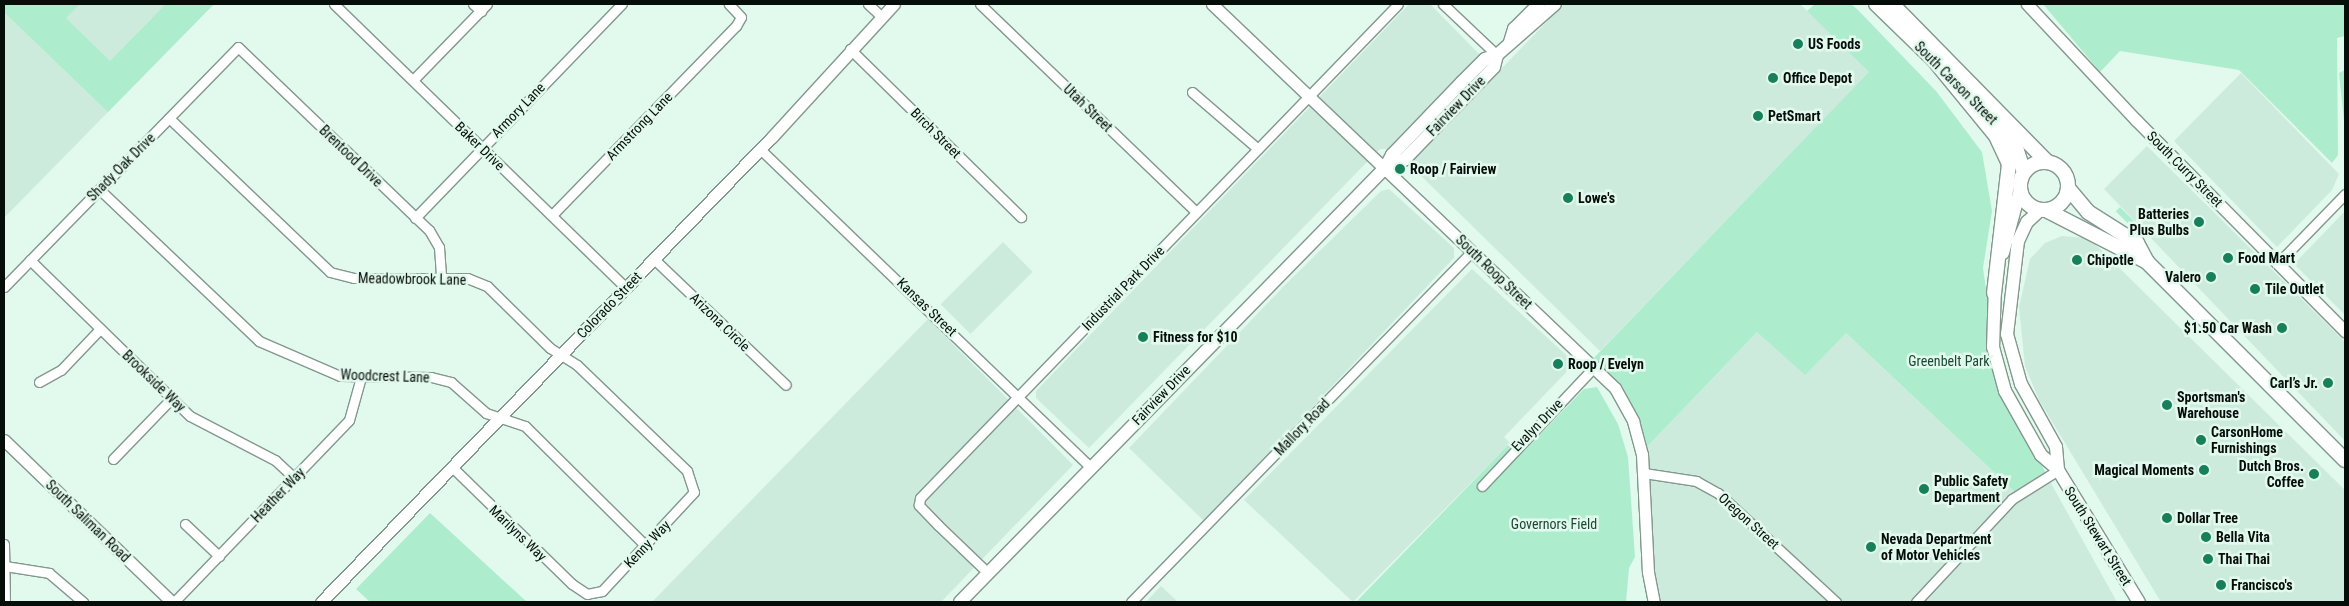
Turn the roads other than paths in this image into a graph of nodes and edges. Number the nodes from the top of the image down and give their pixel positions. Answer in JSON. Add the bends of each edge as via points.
{"nodes":[{"id":1,"x":334,"y":4,"type":"edge"},
{"id":2,"x":473,"y":4,"type":"edge"},
{"id":3,"x":488,"y":4,"type":"edge"},
{"id":4,"x":622,"y":4,"type":"edge"},
{"id":5,"x":729,"y":4,"type":"edge"},
{"id":6,"x":868,"y":4,"type":"edge"},
{"id":7,"x":894,"y":4,"type":"edge"},
{"id":8,"x":980,"y":4,"type":"edge"},
{"id":9,"x":1212,"y":4,"type":"edge"},
{"id":10,"x":1398,"y":4,"type":"edge"},
{"id":11,"x":1443,"y":4,"type":"edge"},
{"id":12,"x":1538,"y":4,"type":"edge"},
{"id":13,"x":1555,"y":4,"type":"edge"},
{"id":14,"x":1876,"y":4,"type":"edge"},
{"id":15,"x":1892,"y":4,"type":"edge"},
{"id":16,"x":2027,"y":4,"type":"edge"},
{"id":17,"x":481,"y":11,"type":"junction"},
{"id":18,"x":882,"y":16,"type":"junction"},
{"id":19,"x":1510,"y":42,"type":"junction"},
{"id":20,"x":238,"y":46,"type":"joint"},
{"id":21,"x":850,"y":49,"type":"junction"},
{"id":22,"x":1497,"y":55,"type":"junction"},
{"id":23,"x":1933,"y":59,"type":"junction"},
{"id":24,"x":413,"y":80,"type":"junction"},
{"id":25,"x":1192,"y":92,"type":"dead end"},
{"id":26,"x":1308,"y":96,"type":"junction"},
{"id":27,"x":169,"y":118,"type":"junction"},
{"id":28,"x":482,"y":148,"type":"junction"},
{"id":29,"x":760,"y":149,"type":"junction"},
{"id":30,"x":1258,"y":149,"type":"junction"},
{"id":31,"x":2047,"y":162,"type":"junction"},
{"id":32,"x":1385,"y":168,"type":"junction"},
{"id":33,"x":2024,"y":172,"type":"junction"},
{"id":34,"x":2068,"y":188,"type":"junction"},
{"id":35,"x":99,"y":189,"type":"junction"},
{"id":36,"x":2020,"y":190,"type":"junction"},
{"id":37,"x":2345,"y":194,"type":"edge"},
{"id":38,"x":2043,"y":210,"type":"junction"},
{"id":39,"x":1196,"y":212,"type":"junction"},
{"id":40,"x":552,"y":215,"type":"junction"},
{"id":41,"x":1021,"y":217,"type":"dead end"},
{"id":42,"x":415,"y":218,"type":"junction"},
{"id":43,"x":2088,"y":230,"type":"junction"},
{"id":44,"x":2137,"y":243,"type":"junction"},
{"id":45,"x":1472,"y":251,"type":"junction"},
{"id":46,"x":654,"y":259,"type":"junction"},
{"id":47,"x":30,"y":260,"type":"junction"},
{"id":48,"x":2147,"y":262,"type":"junction"},
{"id":49,"x":2278,"y":264,"type":"junction"},
{"id":50,"x":441,"y":277,"type":"junction"},
{"id":51,"x":4,"y":287,"type":"edge"},
{"id":52,"x":626,"y":288,"type":"junction"},
{"id":53,"x":1994,"y":293,"type":"junction"},
{"id":54,"x":100,"y":329,"type":"junction"},
{"id":55,"x":2345,"y":331,"type":"edge"},
{"id":56,"x":563,"y":353,"type":"junction"},
{"id":57,"x":1595,"y":366,"type":"junction"},
{"id":58,"x":361,"y":377,"type":"junction"},
{"id":59,"x":38,"y":382,"type":"dead end"},
{"id":60,"x":786,"y":385,"type":"dead end"},
{"id":61,"x":1019,"y":395,"type":"junction"},
{"id":62,"x":172,"y":398,"type":"junction"},
{"id":63,"x":501,"y":417,"type":"junction"},
{"id":64,"x":4,"y":440,"type":"edge"},
{"id":65,"x":113,"y":459,"type":"dead end"},
{"id":66,"x":2345,"y":460,"type":"edge"},
{"id":67,"x":452,"y":467,"type":"junction"},
{"id":68,"x":1091,"y":467,"type":"junction"},
{"id":69,"x":2058,"y":470,"type":"junction"},
{"id":70,"x":1644,"y":473,"type":"junction"},
{"id":71,"x":294,"y":478,"type":"junction"},
{"id":72,"x":694,"y":484,"type":"joint"},
{"id":73,"x":1482,"y":486,"type":"dead end"},
{"id":74,"x":185,"y":524,"type":"dead end"},
{"id":75,"x":4,"y":544,"type":"edge"},
{"id":76,"x":646,"y":546,"type":"junction"},
{"id":77,"x":219,"y":556,"type":"junction"},
{"id":78,"x":4,"y":566,"type":"edge"},
{"id":79,"x":988,"y":573,"type":"junction"},
{"id":80,"x":587,"y":594,"type":"joint"},
{"id":81,"x":5,"y":602,"type":"edge"},
{"id":82,"x":83,"y":602,"type":"edge"},
{"id":83,"x":173,"y":602,"type":"edge"},
{"id":84,"x":321,"y":602,"type":"edge"},
{"id":85,"x":960,"y":602,"type":"edge"},
{"id":86,"x":1131,"y":602,"type":"edge"},
{"id":87,"x":1654,"y":602,"type":"edge"},
{"id":88,"x":1836,"y":602,"type":"edge"},
{"id":89,"x":1916,"y":602,"type":"edge"},
{"id":90,"x":2139,"y":602,"type":"edge"}],
"edges":[{"from":1,"to":24,"type":"street","name":"Baker Drive"},
{"from":2,"to":17,"type":"street"},
{"from":3,"to":17,"type":"street"},
{"from":4,"to":28,"type":"street","name":"Armory Lane"},
{"from":5,"to":40,"type":"street","name":"Armstrong Lane","via":[[741,17]]},
{"from":6,"to":18,"type":"street"},
{"from":7,"to":18,"type":"street","name":"Colorado Street"},
{"from":8,"to":39,"type":"street","name":"Utah Street"},
{"from":9,"to":26,"type":"street","name":"South Roop Street"},
{"from":10,"to":26,"type":"street","name":"Industrial Park Drive"},
{"from":11,"to":22,"type":"street"},
{"from":12,"to":19,"type":"main road","name":"Fairview Drive","via":[[1514,29]]},
{"from":13,"to":19,"type":"main road","name":"Fairview Drive","via":[[1522,37]]},
{"from":14,"to":23,"type":"main road","name":"South Carson Street"},
{"from":15,"to":31,"type":"main road","name":"South Carson Street"},
{"from":16,"to":49,"type":"street","name":"South Curry Street"},
{"from":17,"to":24,"type":"street"},
{"from":18,"to":21,"type":"street","name":"Colorado Street"},
{"from":19,"to":22,"type":"main road","name":"Fairview Drive"},
{"from":20,"to":27,"type":"street","name":"Shady Oak Drive"},
{"from":20,"to":42,"type":"street","name":"Brentood Drive"},
{"from":21,"to":29,"type":"street","name":"Colorado Street"},
{"from":21,"to":41,"type":"street","name":"Birch Street"},
{"from":22,"to":32,"type":"main road","name":"Fairview Drive","via":[[1485,59],[1462,82],[1392,155]]},
{"from":23,"to":33,"type":"main road","name":"South Carson Street","via":[[2001,128]]},
{"from":23,"to":53,"type":"main road","via":[[1996,136],[2009,164]]},
{"from":24,"to":28,"type":"street","name":"Baker Drive"},
{"from":25,"to":30,"type":"street"},
{"from":26,"to":30,"type":"street","name":"Industrial Park Drive"},
{"from":26,"to":32,"type":"street","name":"South Roop Street"},
{"from":27,"to":35,"type":"street","name":"Shady Oak Drive"},
{"from":27,"to":50,"type":"street","name":"Meadowbrook Lane","via":[[330,272],[354,278]]},
{"from":28,"to":40,"type":"street","name":"Baker Drive"},
{"from":28,"to":42,"type":"street","name":"Armory Lane"},
{"from":29,"to":46,"type":"street","name":"Colorado Street"},
{"from":29,"to":61,"type":"street","name":"Kansas Street"},
{"from":30,"to":39,"type":"street","name":"Industrial Park Drive"},
{"from":31,"to":33,"type":"main road"},
{"from":31,"to":34,"type":"main road","via":[[2062,171]]},
{"from":32,"to":45,"type":"street","name":"South Roop Street"},
{"from":32,"to":68,"type":"main road","name":"Fairview Drive"},
{"from":33,"to":36,"type":"main road"},
{"from":34,"to":38,"type":"main road","via":[[2058,205]]},
{"from":34,"to":44,"type":"main road","via":[[2088,212]]},
{"from":35,"to":47,"type":"street","name":"Shady Oak Drive"},
{"from":35,"to":58,"type":"street","name":"Woodcrest Lane","via":[[251,335],[332,374]]},
{"from":36,"to":38,"type":"main road","via":[[2027,203]]},
{"from":36,"to":53,"type":"main road","name":"South Stewart Street"},
{"from":37,"to":49,"type":"street"},
{"from":38,"to":43,"type":"main road"},
{"from":38,"to":69,"type":"main road","name":"South Stewart Street","via":[[2027,222],[2018,241],[2008,334],[2021,384],[2056,447]]},
{"from":39,"to":61,"type":"street","name":"Industrial Park Drive"},
{"from":40,"to":52,"type":"street","name":"Baker Drive"},
{"from":42,"to":50,"type":"street","name":"Brentood Drive","via":[[437,241]]},
{"from":43,"to":44,"type":"main road","via":[[2105,232],[2128,245]]},
{"from":43,"to":48,"type":"main road"},
{"from":44,"to":48,"type":"main road"},
{"from":45,"to":57,"type":"street","name":"South Roop Street"},
{"from":45,"to":86,"type":"street","name":"Mallory Road"},
{"from":46,"to":52,"type":"street","name":"Colorado Street"},
{"from":46,"to":60,"type":"street","name":"Arizona Circle"},
{"from":47,"to":51,"type":"street","name":"Shady Oak Drive"},
{"from":47,"to":54,"type":"street","name":"Brookside Way"},
{"from":48,"to":66,"type":"main road"},
{"from":49,"to":55,"type":"street","name":"South Curry Street"},
{"from":50,"to":56,"type":"street","name":"Meadowbrook Lane","via":[[479,281],[549,347]]},
{"from":52,"to":56,"type":"street","name":"Colorado Street"},
{"from":53,"to":69,"type":"main road","name":"South Stewart Street","via":[[1996,369],[2036,447]]},
{"from":54,"to":59,"type":"street","via":[[61,370]]},
{"from":54,"to":62,"type":"street","name":"Brookside Way"},
{"from":56,"to":63,"type":"street","name":"Colorado Street"},
{"from":56,"to":72,"type":"street","name":"Meadowbrook Lane","via":[[686,470]]},
{"from":57,"to":70,"type":"street","name":"South Roop Street","via":[[1615,388],[1633,421]]},
{"from":57,"to":73,"type":"street","name":"Evalyn Drive"},
{"from":58,"to":63,"type":"street","name":"Woodcrest Lane","via":[[442,378],[486,413]]},
{"from":58,"to":71,"type":"street","name":"Heather Way","via":[[349,420]]},
{"from":61,"to":68,"type":"street","name":"Kansas Street"},
{"from":61,"to":79,"type":"street","name":"Industrial Park Drive","via":[[919,502]]},
{"from":62,"to":65,"type":"street"},
{"from":62,"to":71,"type":"street","name":"Brookside Way","via":[[202,425],[275,460]]},
{"from":63,"to":67,"type":"street","name":"Colorado Street"},
{"from":63,"to":76,"type":"street","name":"Woodcrest Lane","via":[[525,426]]},
{"from":64,"to":83,"type":"street","name":"South Saliman Road"},
{"from":67,"to":80,"type":"street","name":"Marilyns Way","via":[[572,584]]},
{"from":67,"to":84,"type":"street","name":"Colorado Street"},
{"from":68,"to":79,"type":"main road","name":"Fairview Drive"},
{"from":69,"to":89,"type":"street","via":[[2012,499]]},
{"from":69,"to":90,"type":"main road","name":"South Stewart Street"},
{"from":70,"to":87,"type":"street","name":"South Roop Street","via":[[1648,572]]},
{"from":70,"to":88,"type":"street","name":"Oregon Street","via":[[1696,481],[1718,493]]},
{"from":71,"to":77,"type":"street","name":"Heather Way"},
{"from":72,"to":76,"type":"street","name":"Kenny Way","via":[[691,499]]},
{"from":74,"to":77,"type":"street"},
{"from":75,"to":78,"type":"street"},
{"from":76,"to":80,"type":"street","name":"Kenny Way","via":[[602,591]]},
{"from":77,"to":83,"type":"street","name":"Heather Way"},
{"from":78,"to":81,"type":"street"},
{"from":78,"to":82,"type":"street","via":[[49,573]]},
{"from":79,"to":85,"type":"main road","name":"Fairview Drive"}]}
